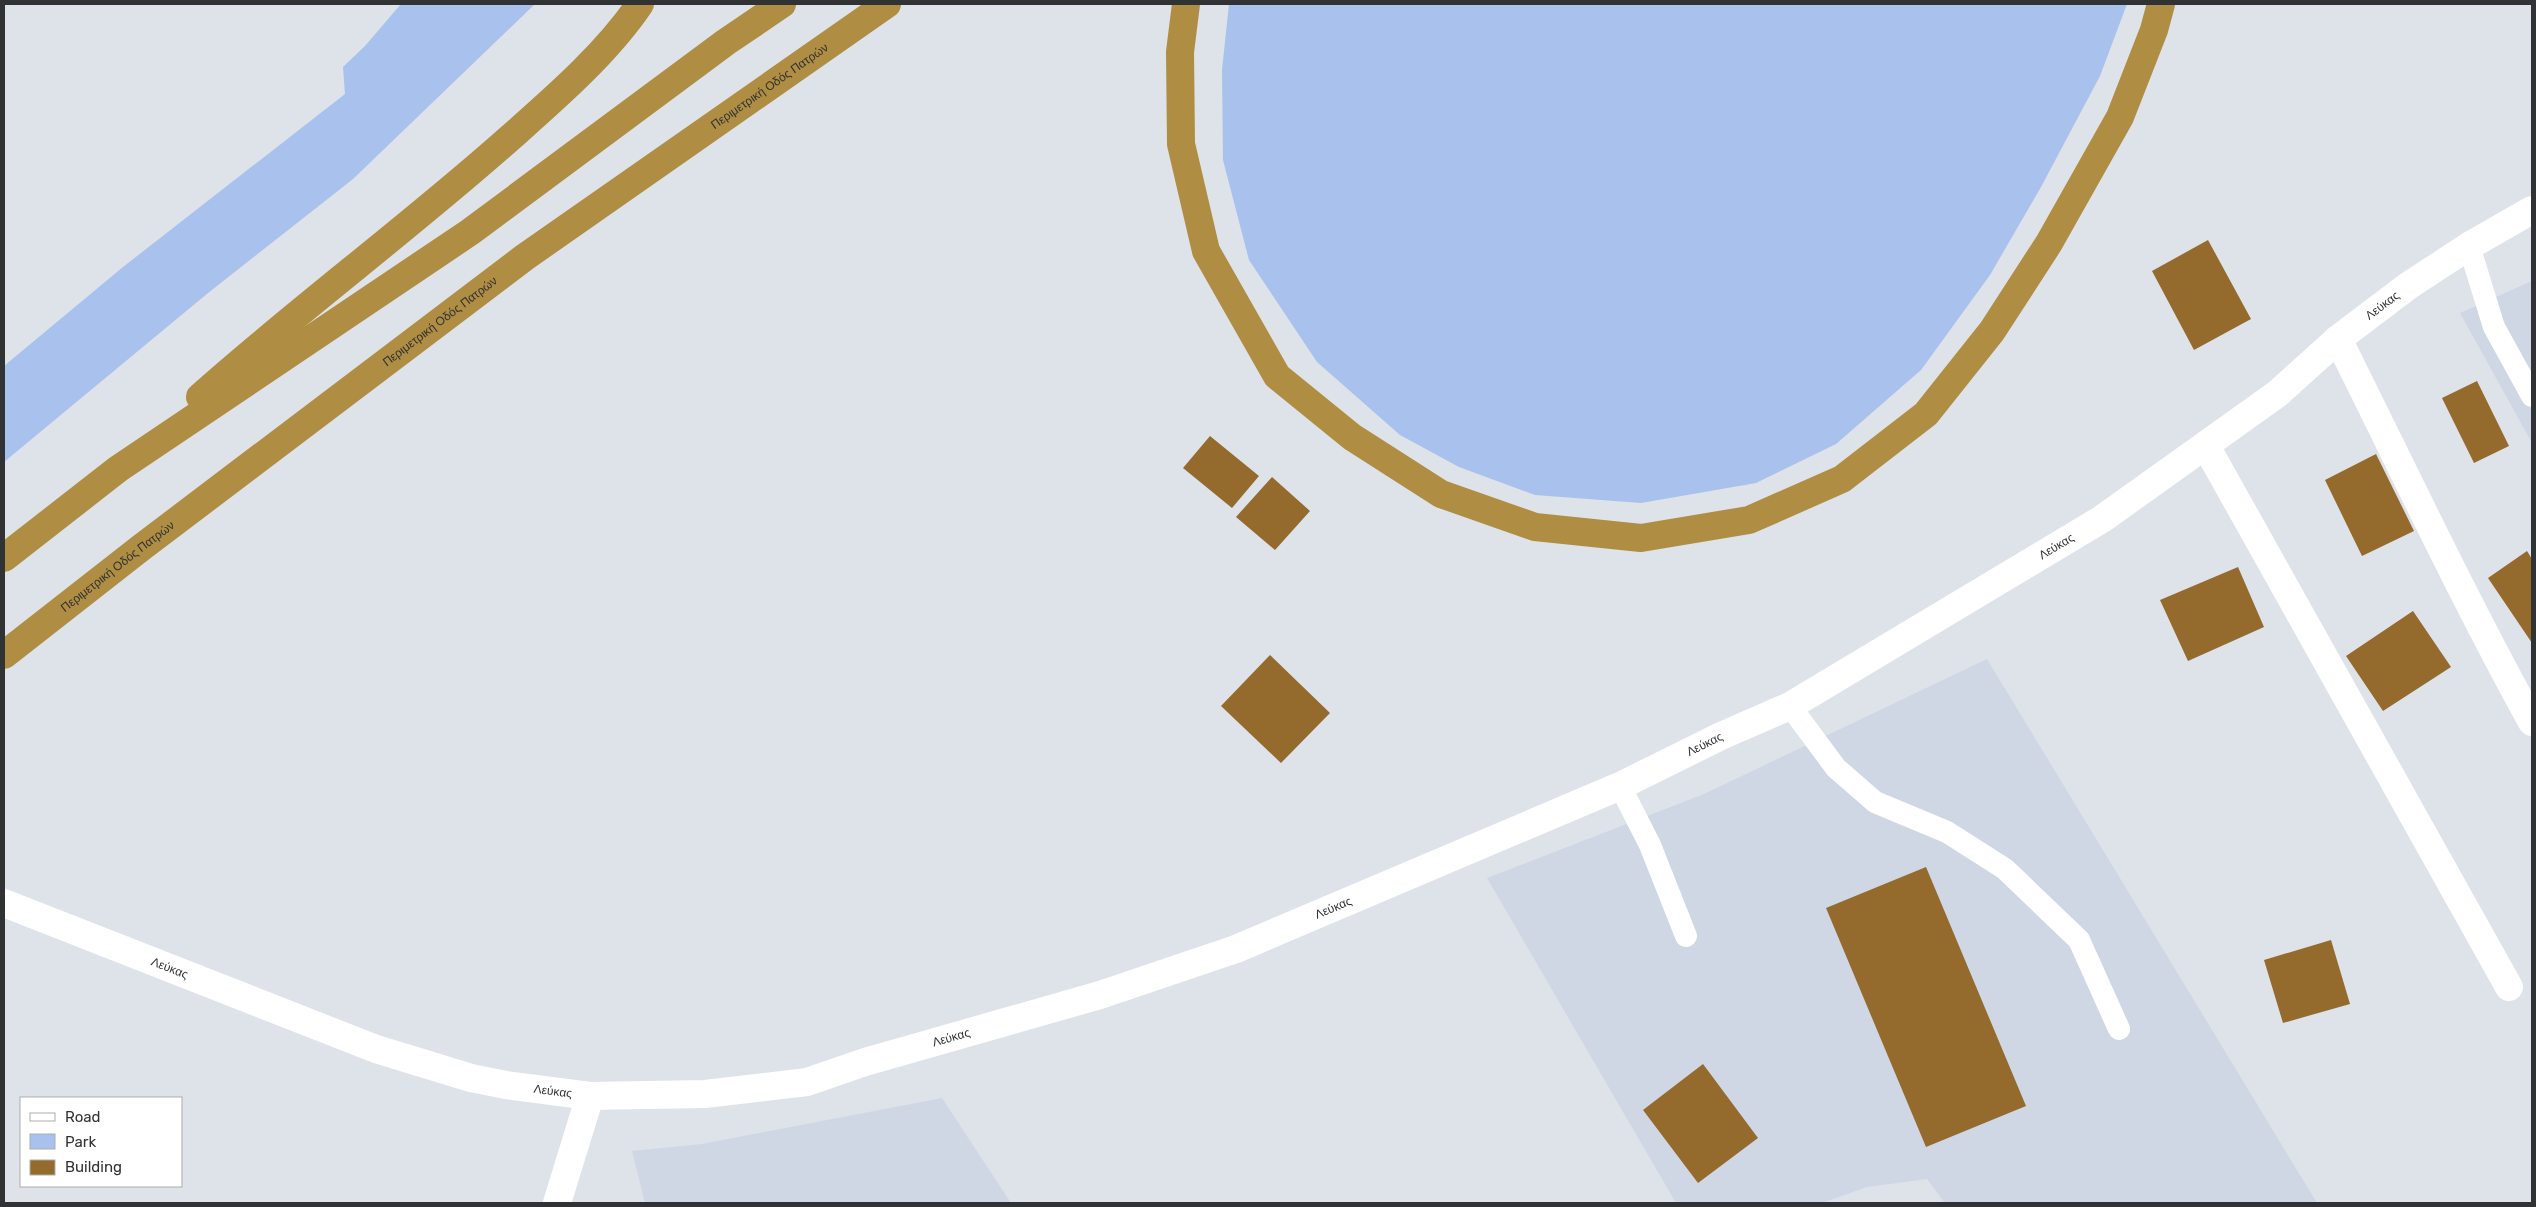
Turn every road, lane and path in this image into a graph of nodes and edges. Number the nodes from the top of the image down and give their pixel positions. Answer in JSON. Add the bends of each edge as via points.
{"nodes":[{"id":1,"x":640,"y":4,"type":"edge"},
{"id":2,"x":782,"y":4,"type":"edge"},
{"id":3,"x":887,"y":4,"type":"edge"},
{"id":4,"x":1186,"y":4,"type":"edge"},
{"id":5,"x":2161,"y":4,"type":"edge"},
{"id":6,"x":2532,"y":210,"type":"edge"},
{"id":7,"x":2469,"y":246,"type":"junction"},
{"id":8,"x":2338,"y":339,"type":"junction"},
{"id":9,"x":2532,"y":396,"type":"edge"},
{"id":10,"x":2206,"y":446,"type":"junction"},
{"id":11,"x":118,"y":469,"type":"junction"},
{"id":12,"x":4,"y":558,"type":"edge"},
{"id":13,"x":4,"y":655,"type":"edge"},
{"id":14,"x":1790,"y":706,"type":"junction"},
{"id":15,"x":2532,"y":722,"type":"edge"},
{"id":16,"x":1620,"y":786,"type":"junction"},
{"id":17,"x":4,"y":903,"type":"edge"},
{"id":18,"x":1686,"y":936,"type":"dead end"},
{"id":19,"x":2509,"y":987,"type":"dead end"},
{"id":20,"x":2119,"y":1029,"type":"dead end"},
{"id":21,"x":590,"y":1096,"type":"junction"},
{"id":22,"x":557,"y":1203,"type":"edge"}],
"edges":[{"from":1,"to":11,"type":"highway","via":[[599,53],[540,112],[224,375]]},
{"from":2,"to":11,"type":"highway","via":[[470,232]]},
{"from":3,"to":13,"type":"highway","name":"Περιμετρική Οδός Πατρών","via":[[524,257]]},
{"from":4,"to":5,"type":"highway","via":[[1180,52],[1181,144],[1206,251],[1277,376],[1352,437],[1441,494],[1535,527],[1641,538],[1749,520],[1842,479],[1926,414],[1992,331],[2049,243],[2120,117]]},
{"from":6,"to":7,"type":"street","name":"Λεύκας"},
{"from":7,"to":8,"type":"street","name":"Λεύκας","via":[[2408,286]]},
{"from":7,"to":9,"type":"lane","via":[[2494,327]]},
{"from":8,"to":10,"type":"street","name":"Λεύκας","via":[[2277,394]]},
{"from":8,"to":15,"type":"street","via":[[2462,591]]},
{"from":10,"to":14,"type":"street","name":"Λεύκας","via":[[2102,519]]},
{"from":10,"to":19,"type":"street"},
{"from":11,"to":12,"type":"highway"},
{"from":14,"to":16,"type":"street","name":"Λεύκας","via":[[1720,736]]},
{"from":14,"to":20,"type":"lane","via":[[1836,768],[1875,802],[1947,832],[2005,869],[2079,940]]},
{"from":16,"to":18,"type":"lane","via":[[1650,845]]},
{"from":16,"to":21,"type":"street","name":"Λεύκας","via":[[1236,949],[1039,1014],[865,1062],[807,1082],[705,1094]]},
{"from":17,"to":21,"type":"street","name":"Λεύκας","via":[[392,1054],[497,1084]]},
{"from":21,"to":22,"type":"street"}]}
